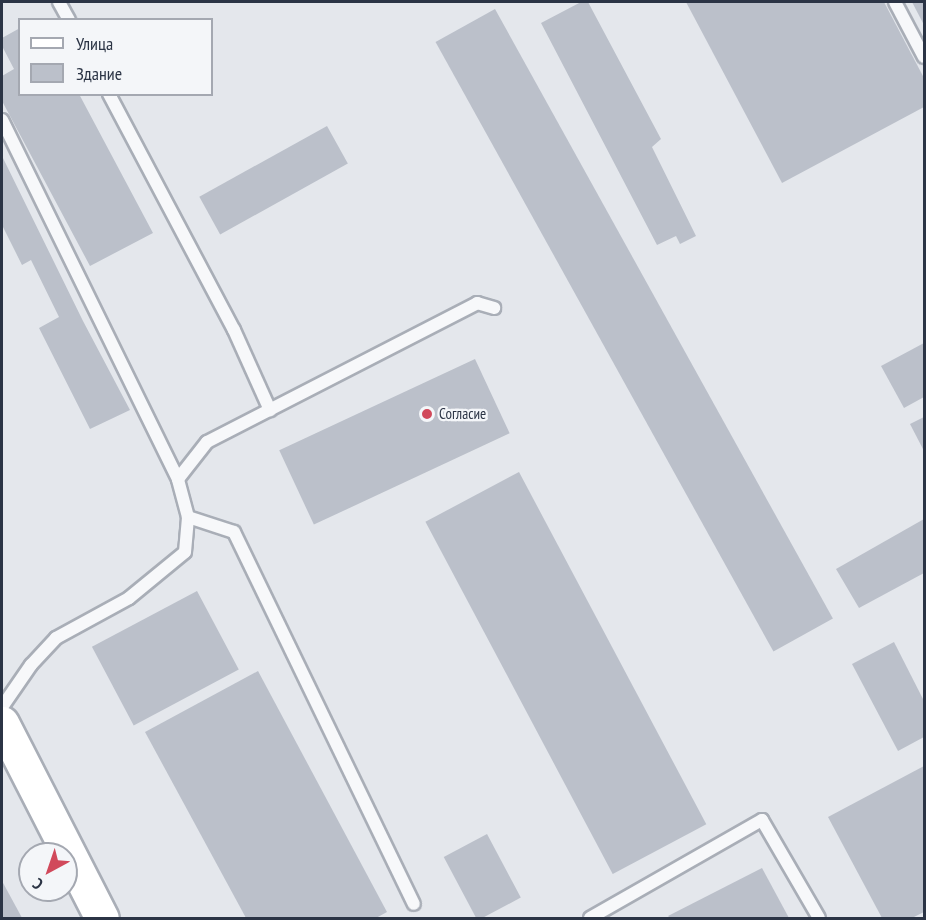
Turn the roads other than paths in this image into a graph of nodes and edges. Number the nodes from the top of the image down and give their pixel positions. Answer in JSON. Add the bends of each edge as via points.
{"nodes":[{"id":1,"x":59,"y":2,"type":"edge"},
{"id":2,"x":895,"y":2,"type":"edge"},
{"id":3,"x":68,"y":18,"type":"edge"},
{"id":4,"x":924,"y":57,"type":"edge"},
{"id":5,"x":110,"y":96,"type":"edge"},
{"id":6,"x":2,"y":120,"type":"edge"},
{"id":7,"x":494,"y":308,"type":"dead end"},
{"id":8,"x":270,"y":410,"type":"junction"},
{"id":9,"x":178,"y":479,"type":"junction"},
{"id":10,"x":188,"y":517,"type":"junction"},
{"id":11,"x":2,"y":707,"type":"edge"},
{"id":12,"x":2,"y":723,"type":"edge"},
{"id":13,"x":414,"y":904,"type":"dead end"},
{"id":14,"x":605,"y":915,"type":"edge"},
{"id":15,"x":102,"y":918,"type":"edge"},
{"id":16,"x":590,"y":918,"type":"edge"},
{"id":17,"x":819,"y":918,"type":"edge"}],
"edges":[{"from":1,"to":3,"type":"lane"},
{"from":2,"to":4,"type":"lane"},
{"from":5,"to":8,"type":"lane","via":[[234,330]]},
{"from":6,"to":9,"type":"lane"},
{"from":7,"to":8,"type":"lane","via":[[477,303]]},
{"from":8,"to":9,"type":"lane","via":[[207,442]]},
{"from":9,"to":10,"type":"lane"},
{"from":10,"to":11,"type":"lane","via":[[184,552],[129,598],[56,638],[31,665]]},
{"from":10,"to":13,"type":"lane","via":[[234,532]]},
{"from":12,"to":15,"type":"main road"},
{"from":14,"to":16,"type":"lane"},
{"from":14,"to":17,"type":"lane","via":[[762,820]]}]}
